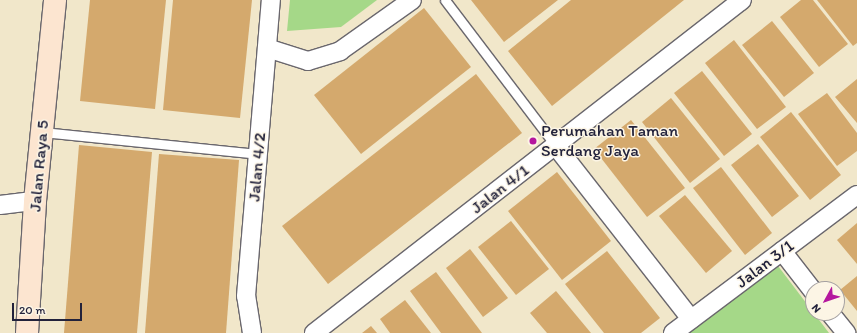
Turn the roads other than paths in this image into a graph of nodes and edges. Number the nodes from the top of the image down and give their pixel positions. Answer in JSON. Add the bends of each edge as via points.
{"nodes":[{"id":1,"x":55,"y":0,"type":"edge"},
{"id":2,"x":271,"y":0,"type":"edge"},
{"id":3,"x":412,"y":0,"type":"edge"},
{"id":4,"x":445,"y":0,"type":"edge"},
{"id":5,"x":737,"y":2,"type":"edge"},
{"id":6,"x":267,"y":48,"type":"junction"},
{"id":7,"x":42,"y":132,"type":"junction"},
{"id":8,"x":556,"y":145,"type":"junction"},
{"id":9,"x":258,"y":154,"type":"junction"},
{"id":10,"x":857,"y":195,"type":"edge"},
{"id":11,"x":35,"y":201,"type":"junction"},
{"id":12,"x":0,"y":205,"type":"edge"},
{"id":13,"x":782,"y":251,"type":"junction"},
{"id":14,"x":805,"y":281,"type":"edge"},
{"id":15,"x":691,"y":319,"type":"junction"},
{"id":16,"x":836,"y":321,"type":"edge"},
{"id":17,"x":27,"y":333,"type":"edge"},
{"id":18,"x":252,"y":333,"type":"edge"},
{"id":19,"x":314,"y":333,"type":"edge"},
{"id":20,"x":672,"y":333,"type":"edge"},
{"id":21,"x":846,"y":333,"type":"edge"}],
"edges":[{"from":1,"to":7,"type":"street","name":"Jalan Raya 5"},
{"from":2,"to":6,"type":"street","name":"Jalan 4/2"},
{"from":3,"to":6,"type":"street","via":[[340,51],[308,61]]},
{"from":4,"to":8,"type":"lane"},
{"from":5,"to":8,"type":"street","name":"Jalan 4/1"},
{"from":6,"to":9,"type":"street","name":"Jalan 4/2"},
{"from":7,"to":9,"type":"lane"},
{"from":7,"to":11,"type":"street","name":"Jalan Raya 5"},
{"from":8,"to":15,"type":"street"},
{"from":8,"to":19,"type":"street","name":"Jalan 4/1"},
{"from":9,"to":18,"type":"street","name":"Jalan 4/2","via":[[246,296]]},
{"from":10,"to":13,"type":"street","name":"Jalan 3/1"},
{"from":11,"to":12,"type":"street"},
{"from":11,"to":17,"type":"street","name":"Jalan Raya 5"},
{"from":13,"to":14,"type":"street"},
{"from":13,"to":15,"type":"street","name":"Jalan 3/1"},
{"from":15,"to":20,"type":"street","name":"Jalan 3/1"},
{"from":16,"to":21,"type":"street"}]}
